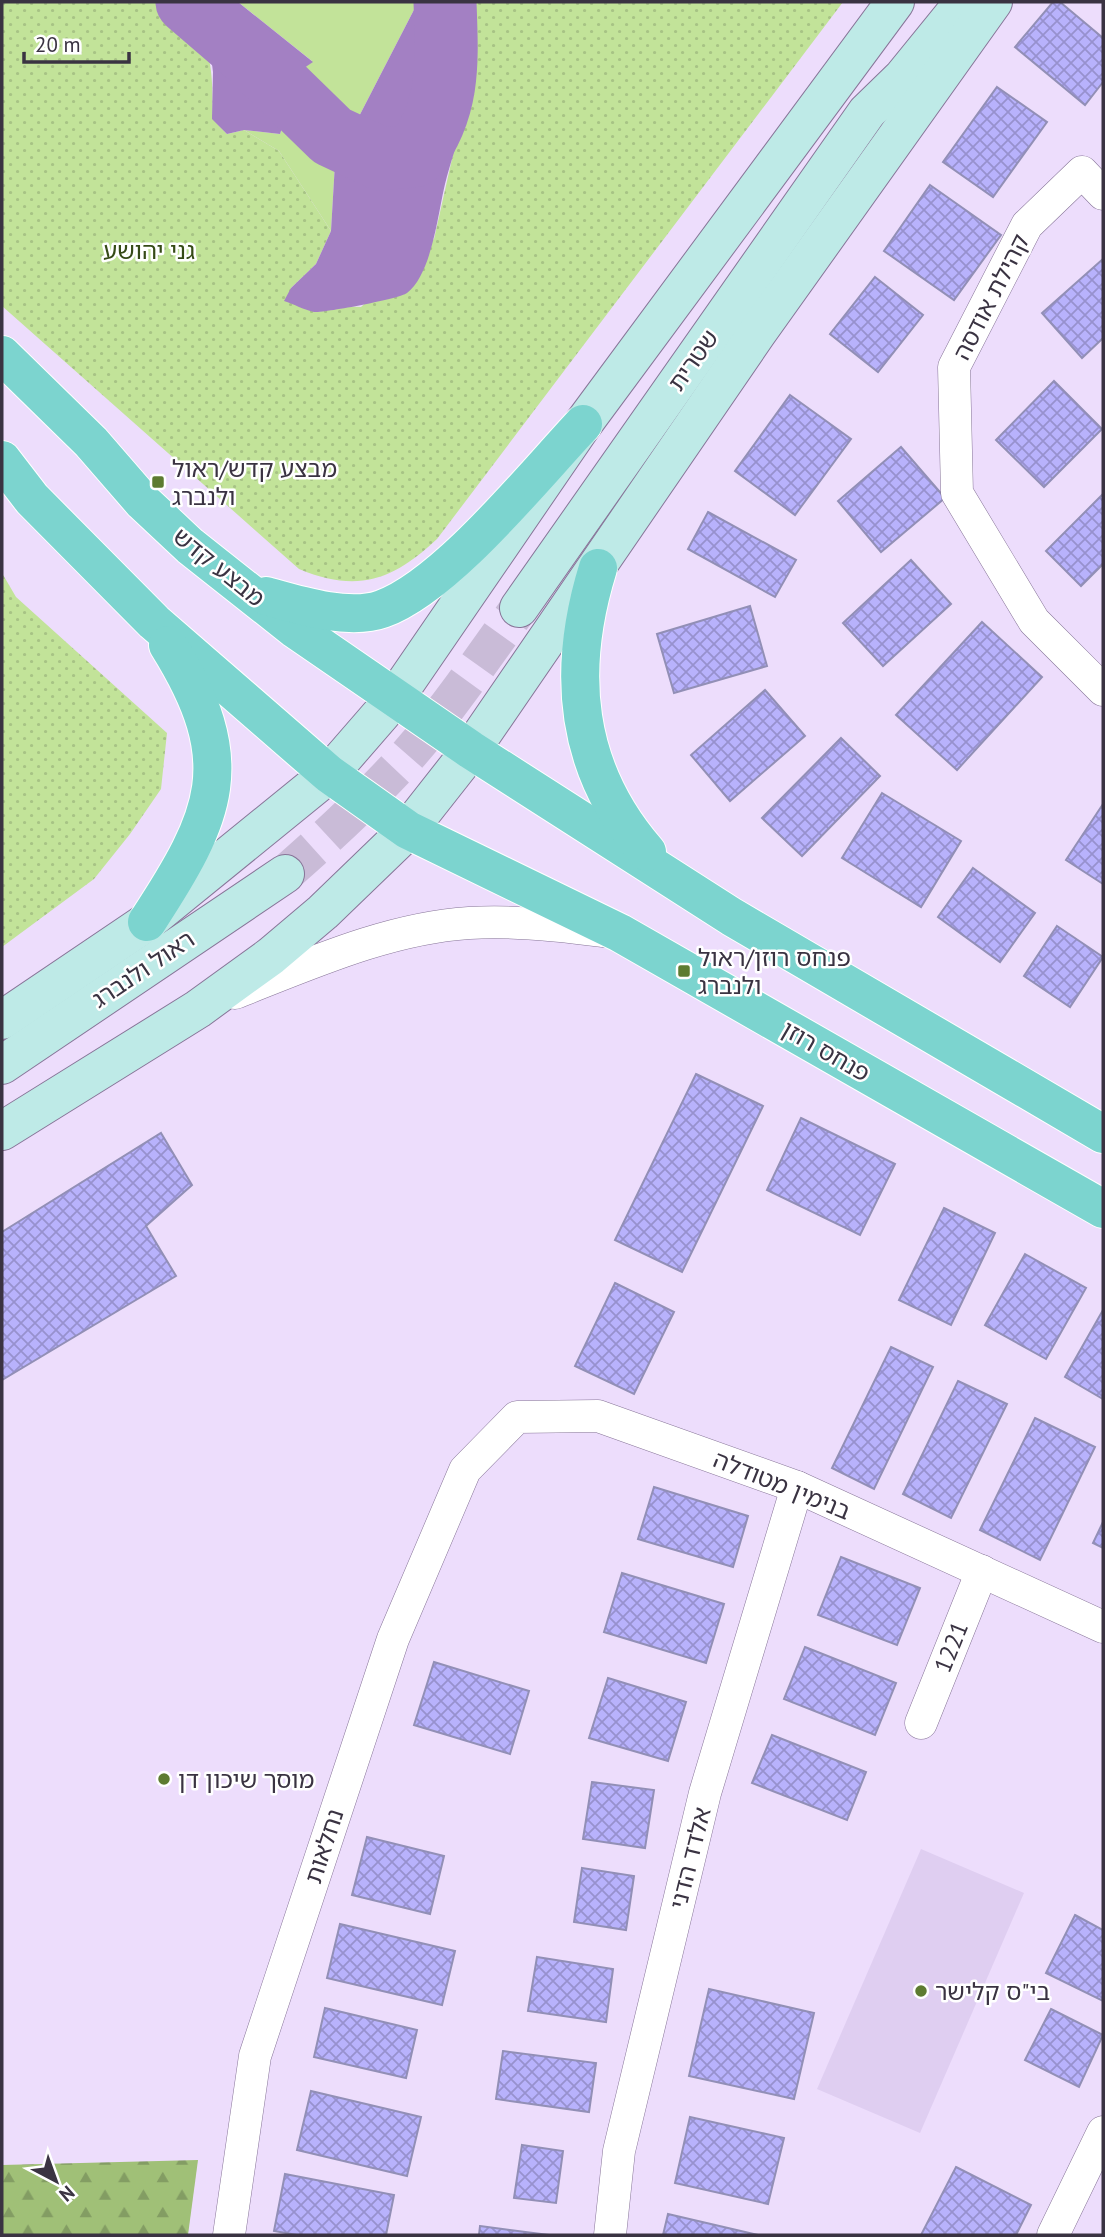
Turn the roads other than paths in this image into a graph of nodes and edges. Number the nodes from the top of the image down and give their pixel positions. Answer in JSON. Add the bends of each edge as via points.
{"nodes":[{"id":1,"x":895,"y":2,"type":"edge"},
{"id":2,"x":931,"y":2,"type":"edge"},
{"id":3,"x":964,"y":2,"type":"edge"},
{"id":4,"x":993,"y":2,"type":"edge"},
{"id":5,"x":867,"y":112,"type":"junction"},
{"id":6,"x":1093,"y":183,"type":"edge"},
{"id":7,"x":2,"y":355,"type":"edge"},
{"id":8,"x":583,"y":424,"type":"junction"},
{"id":9,"x":2,"y":460,"type":"edge"},
{"id":10,"x":598,"y":568,"type":"junction"},
{"id":11,"x":245,"y":590,"type":"junction"},
{"id":12,"x":519,"y":608,"type":"tunnel mouth"},
{"id":13,"x":155,"y":622,"type":"junction"},
{"id":14,"x":1103,"y":690,"type":"edge"},
{"id":15,"x":395,"y":698,"type":"junction"},
{"id":16,"x":471,"y":750,"type":"junction"},
{"id":17,"x":329,"y":774,"type":"junction"},
{"id":18,"x":408,"y":830,"type":"junction"},
{"id":19,"x":285,"y":874,"type":"tunnel mouth"},
{"id":20,"x":669,"y":877,"type":"junction"},
{"id":21,"x":147,"y":922,"type":"junction"},
{"id":22,"x":620,"y":933,"type":"junction"},
{"id":23,"x":198,"y":1009,"type":"junction"},
{"id":24,"x":2,"y":1020,"type":"edge"},
{"id":25,"x":2,"y":1065,"type":"edge"},
{"id":26,"x":2,"y":1131,"type":"edge"},
{"id":27,"x":1103,"y":1134,"type":"edge"},
{"id":28,"x":1103,"y":1209,"type":"edge"},
{"id":29,"x":466,"y":1470,"type":"joint"},
{"id":30,"x":797,"y":1487,"type":"junction"},
{"id":31,"x":982,"y":1571,"type":"junction"},
{"id":32,"x":1103,"y":1627,"type":"edge"},
{"id":33,"x":921,"y":1723,"type":"dead end"},
{"id":34,"x":1103,"y":2132,"type":"edge"},
{"id":35,"x":229,"y":2235,"type":"edge"},
{"id":36,"x":610,"y":2235,"type":"edge"},
{"id":37,"x":1054,"y":2235,"type":"edge"}],
"edges":[{"from":1,"to":8,"type":"street"},
{"from":2,"to":5,"type":"street","name":"שטרית","via":[[888,67]]},
{"from":3,"to":5,"type":"street","name":"שטרית","via":[[903,77]]},
{"from":4,"to":10,"type":"street","via":[[757,333]]},
{"from":5,"to":12,"type":"street","name":"שטרית"},
{"from":6,"to":14,"type":"street","name":"קהילת אודסה","via":[[1027,225],[954,367],[957,493],[1034,621]]},
{"from":7,"to":11,"type":"main road","name":"מבצע קדש","via":[[91,442],[143,502]]},
{"from":8,"to":11,"type":"main road","via":[[460,555],[380,610],[322,612]]},
{"from":8,"to":15,"type":"street"},
{"from":9,"to":13,"type":"main road","via":[[32,499]]},
{"from":10,"to":16,"type":"street"},
{"from":10,"to":20,"type":"main road","via":[[579,648],[584,730],[608,798],[630,833]]},
{"from":11,"to":15,"type":"main road","name":"מבצע קדש"},
{"from":13,"to":17,"type":"main road"},
{"from":13,"to":21,"type":"main road","via":[[201,710],[210,737],[214,778],[198,838]]},
{"from":15,"to":16,"type":"main road"},
{"from":15,"to":17,"type":"street"},
{"from":16,"to":18,"type":"street"},
{"from":16,"to":20,"type":"main road"},
{"from":17,"to":18,"type":"main road","name":"פנחס רוזן"},
{"from":17,"to":21,"type":"street"},
{"from":18,"to":22,"type":"main road","name":"פנחס רוזן"},
{"from":18,"to":23,"type":"street","via":[[323,912]]},
{"from":19,"to":25,"type":"street","name":"ראול ולנברג"},
{"from":20,"to":27,"type":"main road"},
{"from":21,"to":24,"type":"street"},
{"from":22,"to":23,"type":"street","via":[[514,923],[420,930],[298,968]]},
{"from":22,"to":28,"type":"main road","name":"פנחס רוזן"},
{"from":23,"to":26,"type":"street"},
{"from":29,"to":30,"type":"street","name":"בנימין מטודלה","via":[[517,1418],[598,1416]]},
{"from":29,"to":35,"type":"street","name":"נחלאות","via":[[393,1639],[255,2056]]},
{"from":30,"to":31,"type":"street","name":"בנימין מטודלה"},
{"from":30,"to":36,"type":"street","name":"אלדד הדני","via":[[705,1793],[619,2151]]},
{"from":31,"to":32,"type":"street","name":"בנימין מטודלה"},
{"from":31,"to":33,"type":"street","name":"1221"},
{"from":34,"to":37,"type":"street"}]}
